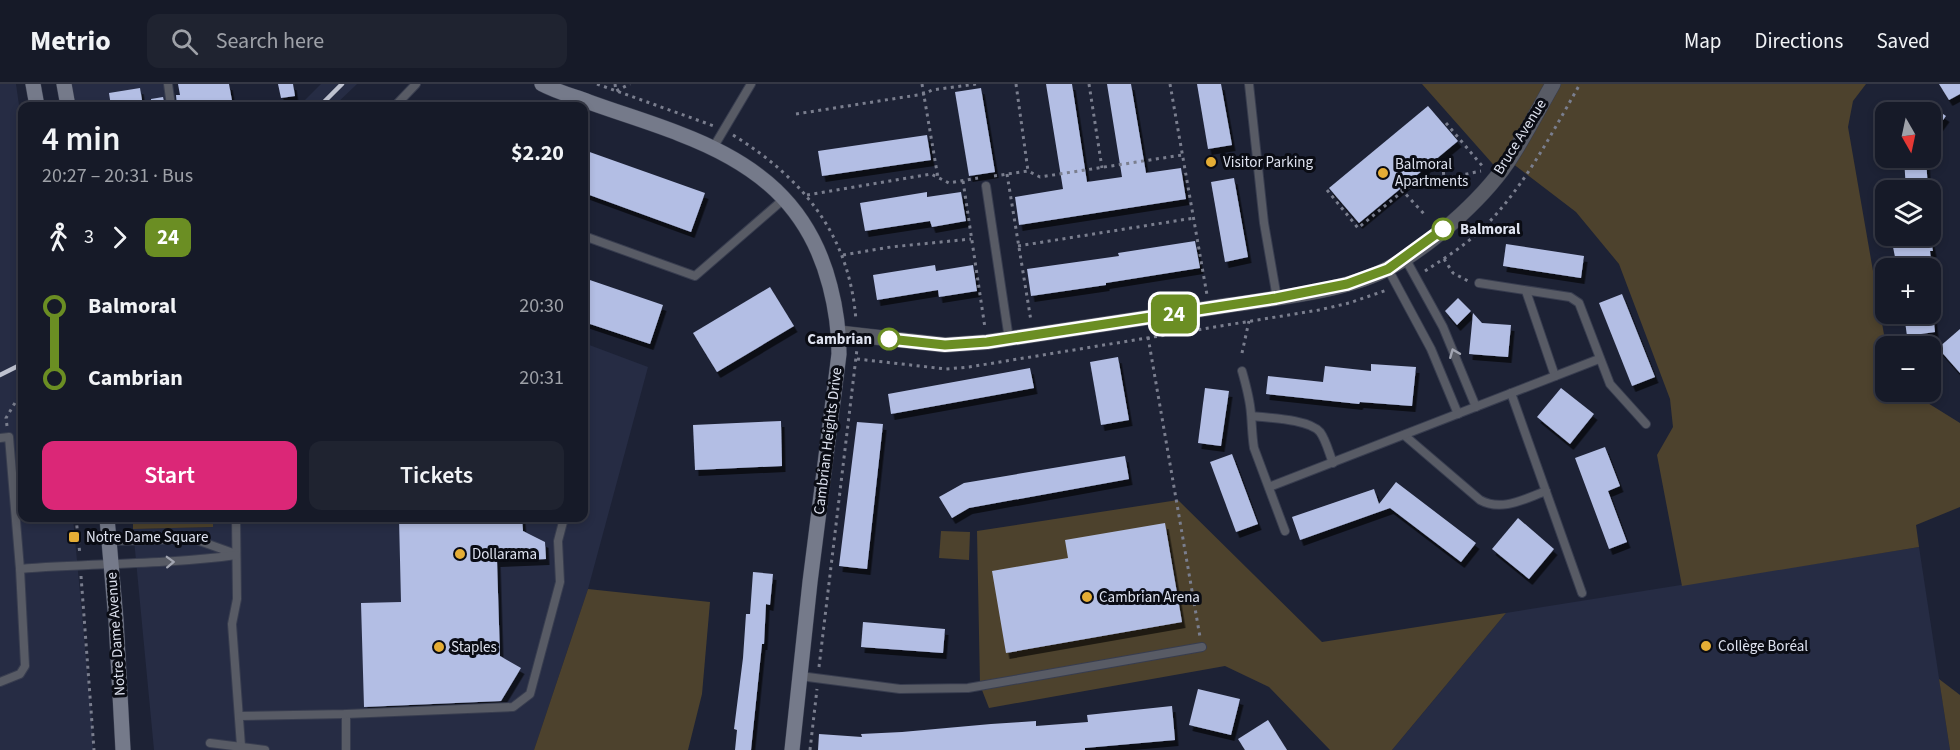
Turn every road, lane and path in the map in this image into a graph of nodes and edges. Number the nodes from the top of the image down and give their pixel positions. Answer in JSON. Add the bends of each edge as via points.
{"nodes":[{"id":1,"x":33,"y":84,"type":"edge"},
{"id":2,"x":64,"y":84,"type":"edge"},
{"id":3,"x":168,"y":84,"type":"edge"},
{"id":4,"x":416,"y":84,"type":"edge"},
{"id":5,"x":542,"y":84,"type":"edge"},
{"id":6,"x":597,"y":84,"type":"edge"},
{"id":7,"x":615,"y":84,"type":"edge"},
{"id":8,"x":630,"y":84,"type":"edge"},
{"id":9,"x":751,"y":84,"type":"edge"},
{"id":10,"x":922,"y":84,"type":"edge"},
{"id":11,"x":976,"y":84,"type":"edge"},
{"id":12,"x":1016,"y":84,"type":"edge"},
{"id":13,"x":1089,"y":84,"type":"edge"},
{"id":14,"x":1170,"y":84,"type":"edge"},
{"id":15,"x":1249,"y":84,"type":"edge"},
{"id":16,"x":1553,"y":84,"type":"edge"},
{"id":17,"x":616,"y":91,"type":"junction"},
{"id":18,"x":924,"y":94,"type":"junction"},
{"id":19,"x":36,"y":102,"type":"edge"},
{"id":20,"x":67,"y":102,"type":"edge"},
{"id":21,"x":170,"y":102,"type":"edge"},
{"id":22,"x":399,"y":102,"type":"edge"},
{"id":23,"x":796,"y":114,"type":"dead end"},
{"id":24,"x":1446,"y":123,"type":"dead end"},
{"id":25,"x":724,"y":130,"type":"junction"},
{"id":26,"x":713,"y":148,"type":"junction"},
{"id":27,"x":1437,"y":159,"type":"dead end"},
{"id":28,"x":1102,"y":168,"type":"dead end"},
{"id":29,"x":1028,"y":171,"type":"dead end"},
{"id":30,"x":1006,"y":174,"type":"dead end"},
{"id":31,"x":938,"y":178,"type":"dead end"},
{"id":32,"x":1444,"y":178,"type":"junction"},
{"id":33,"x":963,"y":181,"type":"dead end"},
{"id":34,"x":986,"y":186,"type":"dead end"},
{"id":35,"x":1327,"y":190,"type":"dead end"},
{"id":36,"x":1402,"y":190,"type":"junction"},
{"id":37,"x":785,"y":198,"type":"junction"},
{"id":38,"x":1426,"y":216,"type":"dead end"},
{"id":39,"x":1194,"y":218,"type":"junction"},
{"id":40,"x":588,"y":237,"type":"edge"},
{"id":41,"x":971,"y":239,"type":"junction"},
{"id":42,"x":1018,"y":246,"type":"junction"},
{"id":43,"x":843,"y":255,"type":"junction"},
{"id":44,"x":1405,"y":258,"type":"junction"},
{"id":45,"x":1444,"y":259,"type":"dead end"},
{"id":46,"x":1388,"y":269,"type":"junction"},
{"id":47,"x":1479,"y":283,"type":"joint"},
{"id":48,"x":1526,"y":291,"type":"junction"},
{"id":49,"x":1276,"y":298,"type":"junction"},
{"id":50,"x":1210,"y":308,"type":"junction"},
{"id":51,"x":1249,"y":321,"type":"dead end"},
{"id":52,"x":839,"y":333,"type":"junction"},
{"id":53,"x":857,"y":335,"type":"junction"},
{"id":54,"x":1033,"y":335,"type":"junction"},
{"id":55,"x":1148,"y":337,"type":"dead end"},
{"id":56,"x":1009,"y":339,"type":"junction"},
{"id":57,"x":987,"y":342,"type":"junction"},
{"id":58,"x":1242,"y":353,"type":"dead end"},
{"id":59,"x":1599,"y":359,"type":"junction"},
{"id":60,"x":1242,"y":371,"type":"dead end"},
{"id":61,"x":1555,"y":376,"type":"junction"},
{"id":62,"x":1511,"y":393,"type":"junction"},
{"id":63,"x":18,"y":398,"type":"edge"},
{"id":64,"x":1476,"y":407,"type":"junction"},
{"id":65,"x":1458,"y":414,"type":"junction"},
{"id":66,"x":1252,"y":416,"type":"junction"},
{"id":67,"x":1646,"y":424,"type":"dead end"},
{"id":68,"x":1404,"y":435,"type":"junction"},
{"id":69,"x":4,"y":437,"type":"edge"},
{"id":70,"x":1333,"y":463,"type":"junction"},
{"id":71,"x":1269,"y":487,"type":"junction"},
{"id":72,"x":1546,"y":491,"type":"junction"},
{"id":73,"x":76,"y":522,"type":"edge"},
{"id":74,"x":108,"y":522,"type":"edge"},
{"id":75,"x":236,"y":522,"type":"edge"},
{"id":76,"x":563,"y":522,"type":"edge"},
{"id":77,"x":1285,"y":531,"type":"dead end"},
{"id":78,"x":110,"y":541,"type":"junction"},
{"id":79,"x":236,"y":555,"type":"junction"},
{"id":80,"x":111,"y":563,"type":"junction"},
{"id":81,"x":80,"y":564,"type":"junction"},
{"id":82,"x":20,"y":569,"type":"junction"},
{"id":83,"x":1582,"y":593,"type":"dead end"},
{"id":84,"x":1202,"y":647,"type":"joint"},
{"id":85,"x":800,"y":675,"type":"junction"},
{"id":86,"x":818,"y":679,"type":"junction"},
{"id":87,"x":0,"y":682,"type":"edge"},
{"id":88,"x":346,"y":714,"type":"junction"},
{"id":89,"x":240,"y":716,"type":"junction"},
{"id":90,"x":210,"y":743,"type":"dead end"},
{"id":91,"x":241,"y":746,"type":"junction"},
{"id":92,"x":94,"y":750,"type":"edge"},
{"id":93,"x":123,"y":750,"type":"edge"},
{"id":94,"x":265,"y":750,"type":"edge"},
{"id":95,"x":346,"y":750,"type":"edge"},
{"id":96,"x":792,"y":750,"type":"edge"},
{"id":97,"x":810,"y":750,"type":"edge"}],
"edges":[{"from":1,"to":19,"type":"street"},
{"from":2,"to":20,"type":"street"},
{"from":3,"to":21,"type":"lane"},
{"from":4,"to":22,"type":"lane"},
{"from":5,"to":26,"type":"street","name":"Cambrian Heights Drive"},
{"from":6,"to":17,"type":"path"},
{"from":7,"to":17,"type":"path"},
{"from":8,"to":17,"type":"path"},
{"from":9,"to":25,"type":"lane"},
{"from":10,"to":18,"type":"path"},
{"from":11,"to":18,"type":"path"},
{"from":12,"to":29,"type":"path"},
{"from":13,"to":28,"type":"path"},
{"from":14,"to":39,"type":"path"},
{"from":15,"to":49,"type":"lane"},
{"from":16,"to":44,"type":"street","name":"Bruce Avenue","via":[[1509,161],[1491,184]]},
{"from":17,"to":25,"type":"path"},
{"from":18,"to":23,"type":"path"},
{"from":18,"to":31,"type":"path"},
{"from":24,"to":32,"type":"path","via":[[1486,170]]},
{"from":25,"to":26,"type":"lane"},
{"from":25,"to":43,"type":"path","via":[[787,174],[807,195]]},
{"from":26,"to":37,"type":"street","name":"Cambrian Heights Drive","via":[[746,166]]},
{"from":27,"to":32,"type":"path","via":[[1443,166]]},
{"from":30,"to":42,"type":"path"},
{"from":32,"to":36,"type":"path"},
{"from":33,"to":41,"type":"path"},
{"from":34,"to":56,"type":"lane"},
{"from":35,"to":36,"type":"path","via":[[1358,228]]},
{"from":36,"to":38,"type":"path"},
{"from":37,"to":40,"type":"lane","via":[[695,276]]},
{"from":37,"to":52,"type":"street","name":"Cambrian Heights Drive","via":[[805,224],[821,256]]},
{"from":39,"to":42,"type":"path"},
{"from":39,"to":50,"type":"path"},
{"from":41,"to":43,"type":"path"},
{"from":41,"to":57,"type":"path"},
{"from":42,"to":54,"type":"path"},
{"from":43,"to":53,"type":"path"},
{"from":44,"to":46,"type":"street","name":"Bruce Avenue"},
{"from":64,"to":44,"type":"lane","one_way":true,"via":[[1443,327]]},
{"from":45,"to":47,"type":"path","via":[[1458,276]]},
{"from":46,"to":49,"type":"street","name":"Bruce Avenue","via":[[1347,284]]},
{"from":46,"to":65,"type":"lane","via":[[1431,349]]},
{"from":47,"to":48,"type":"lane"},
{"from":48,"to":59,"type":"lane","via":[[1570,297],[1579,303]]},
{"from":48,"to":61,"type":"lane"},
{"from":49,"to":50,"type":"street","name":"Bruce Avenue"},
{"from":50,"to":54,"type":"street","name":"Bruce Avenue"},
{"from":51,"to":58,"type":"path"},
{"from":52,"to":53,"type":"street","name":"Bruce Avenue"},
{"from":52,"to":85,"type":"street","name":"Cambrian Heights Drive"},
{"from":53,"to":57,"type":"street","name":"Bruce Avenue","via":[[945,345]]},
{"from":53,"to":86,"type":"path"},
{"from":54,"to":56,"type":"street","name":"Bruce Avenue"},
{"from":55,"to":84,"type":"path"},
{"from":56,"to":57,"type":"street","name":"Bruce Avenue"},
{"from":59,"to":61,"type":"lane"},
{"from":59,"to":67,"type":"lane","via":[[1610,384]]},
{"from":60,"to":66,"type":"lane"},
{"from":61,"to":62,"type":"lane"},
{"from":62,"to":64,"type":"lane"},
{"from":62,"to":72,"type":"lane"},
{"from":63,"to":69,"type":"path","via":[[6,418]]},
{"from":64,"to":65,"type":"lane"},
{"from":65,"to":68,"type":"lane"},
{"from":66,"to":70,"type":"lane","via":[[1317,429]]},
{"from":66,"to":71,"type":"lane","via":[[1254,448]]},
{"from":68,"to":70,"type":"lane"},
{"from":68,"to":72,"type":"lane","via":[[1490,506]]},
{"from":69,"to":82,"type":"lane"},
{"from":70,"to":71,"type":"lane"},
{"from":71,"to":77,"type":"lane"},
{"from":72,"to":83,"type":"lane"},
{"from":73,"to":81,"type":"path"},
{"from":74,"to":78,"type":"street","name":"Notre Dame Avenue"},
{"from":75,"to":79,"type":"lane"},
{"from":76,"to":88,"type":"lane","via":[[558,541],[560,582],[530,694],[513,707]]},
{"from":78,"to":79,"type":"lane","via":[[194,539]]},
{"from":78,"to":80,"type":"street","name":"Notre Dame Avenue"},
{"from":80,"to":79,"type":"lane","one_way":true,"via":[[196,561]]},
{"from":79,"to":89,"type":"lane","via":[[237,599],[232,624]]},
{"from":80,"to":81,"type":"lane"},
{"from":80,"to":93,"type":"street","name":"Notre Dame Avenue"},
{"from":81,"to":82,"type":"lane"},
{"from":81,"to":92,"type":"path"},
{"from":82,"to":87,"type":"lane","via":[[25,666],[20,674]]},
{"from":84,"to":86,"type":"lane","via":[[968,688],[900,689]]},
{"from":85,"to":86,"type":"lane"},
{"from":85,"to":96,"type":"street","name":"Cambrian Heights Drive"},
{"from":86,"to":97,"type":"path"},
{"from":88,"to":89,"type":"lane"},
{"from":88,"to":95,"type":"lane"},
{"from":89,"to":91,"type":"lane"},
{"from":90,"to":91,"type":"lane"},
{"from":91,"to":94,"type":"lane"}]}
